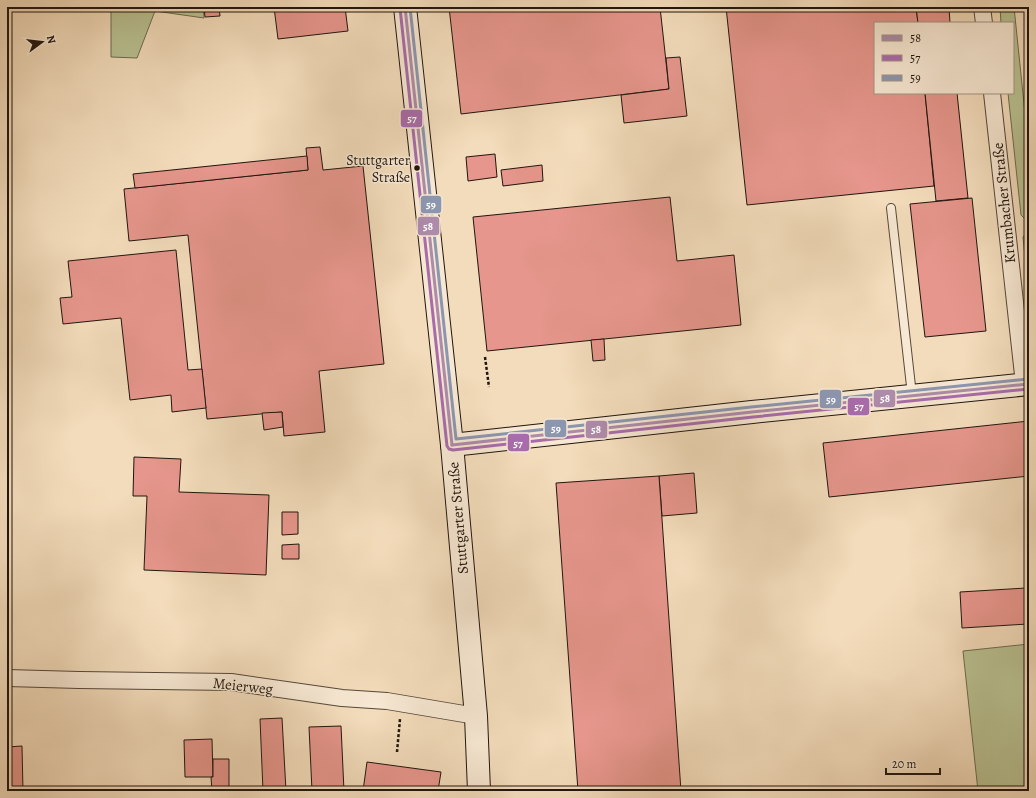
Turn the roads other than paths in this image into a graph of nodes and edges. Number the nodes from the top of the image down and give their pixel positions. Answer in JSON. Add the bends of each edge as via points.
{"nodes":[{"id":1,"x":405,"y":7,"type":"edge"},
{"id":2,"x":982,"y":7,"type":"edge"},
{"id":3,"x":984,"y":22,"type":"edge"},
{"id":4,"x":992,"y":94,"type":"edge"},
{"id":5,"x":891,"y":208,"type":"dead end"},
{"id":6,"x":1027,"y":384,"type":"edge"},
{"id":7,"x":912,"y":395,"type":"junction"},
{"id":8,"x":452,"y":445,"type":"junction"},
{"id":9,"x":7,"y":678,"type":"edge"},
{"id":10,"x":476,"y":716,"type":"junction"},
{"id":11,"x":479,"y":791,"type":"edge"}],
"edges":[{"from":1,"to":8,"type":"main road","name":"Stuttgarter Straße"},
{"from":2,"to":3,"type":"street"},
{"from":4,"to":6,"type":"street","name":"Krumbacher Straße"},
{"from":5,"to":7,"type":"lane"},
{"from":6,"to":7,"type":"main road"},
{"from":7,"to":8,"type":"main road"},
{"from":8,"to":10,"type":"main road","name":"Stuttgarter Straße"},
{"from":9,"to":10,"type":"street","name":"Meierweg","via":[[231,682]]},
{"from":10,"to":11,"type":"main road","name":"Stuttgarter Straße"}]}
